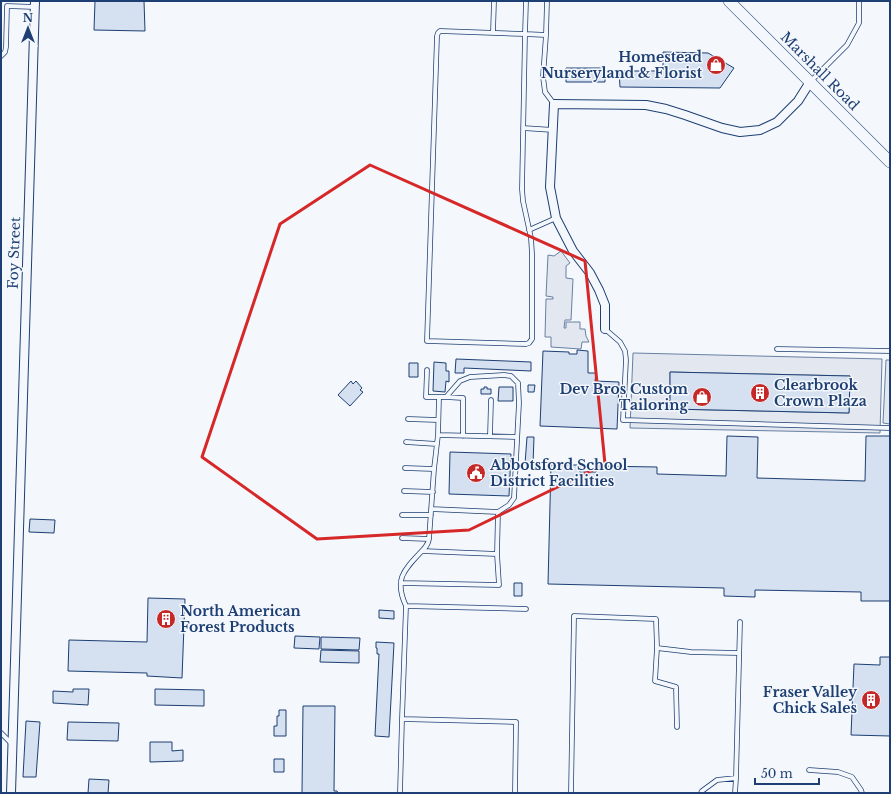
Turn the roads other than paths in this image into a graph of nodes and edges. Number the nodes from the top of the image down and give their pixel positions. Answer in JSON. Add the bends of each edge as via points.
{"nodes":[{"id":1,"x":7,"y":1,"type":"edge"},
{"id":2,"x":494,"y":1,"type":"edge"},
{"id":3,"x":526,"y":1,"type":"edge"},
{"id":4,"x":548,"y":1,"type":"edge"},
{"id":5,"x":859,"y":1,"type":"edge"},
{"id":6,"x":733,"y":2,"type":"edge"},
{"id":7,"x":35,"y":4,"type":"edge"},
{"id":8,"x":7,"y":6,"type":"junction"},
{"id":9,"x":493,"y":32,"type":"junction"},
{"id":10,"x":525,"y":34,"type":"junction"},
{"id":11,"x":546,"y":35,"type":"junction"},
{"id":12,"x":1,"y":56,"type":"edge"},
{"id":13,"x":810,"y":82,"type":"junction"},
{"id":14,"x":554,"y":104,"type":"junction"},
{"id":15,"x":523,"y":128,"type":"junction"},
{"id":16,"x":553,"y":130,"type":"junction"},
{"id":17,"x":890,"y":162,"type":"edge"},
{"id":18,"x":556,"y":218,"type":"junction"},
{"id":19,"x":530,"y":230,"type":"junction"},
{"id":20,"x":605,"y":329,"type":"joint"},
{"id":21,"x":777,"y":348,"type":"dead end"},
{"id":22,"x":890,"y":351,"type":"edge"},
{"id":23,"x":427,"y":370,"type":"dead end"},
{"id":24,"x":446,"y":397,"type":"junction"},
{"id":25,"x":439,"y":398,"type":"junction"},
{"id":26,"x":491,"y":400,"type":"dead end"},
{"id":27,"x":408,"y":419,"type":"dead end"},
{"id":28,"x":438,"y":420,"type":"junction"},
{"id":29,"x":890,"y":428,"type":"edge"},
{"id":30,"x":438,"y":435,"type":"junction"},
{"id":31,"x":463,"y":436,"type":"junction"},
{"id":32,"x":490,"y":436,"type":"junction"},
{"id":33,"x":517,"y":437,"type":"junction"},
{"id":34,"x":406,"y":442,"type":"dead end"},
{"id":35,"x":437,"y":444,"type":"junction"},
{"id":36,"x":405,"y":468,"type":"dead end"},
{"id":37,"x":434,"y":469,"type":"junction"},
{"id":38,"x":404,"y":492,"type":"dead end"},
{"id":39,"x":433,"y":492,"type":"junction"},
{"id":40,"x":431,"y":509,"type":"junction"},
{"id":41,"x":498,"y":512,"type":"junction"},
{"id":42,"x":402,"y":515,"type":"dead end"},
{"id":43,"x":430,"y":515,"type":"junction"},
{"id":44,"x":402,"y":538,"type":"dead end"},
{"id":45,"x":429,"y":539,"type":"junction"},
{"id":46,"x":422,"y":551,"type":"junction"},
{"id":47,"x":497,"y":554,"type":"junction"},
{"id":48,"x":401,"y":583,"type":"junction"},
{"id":49,"x":406,"y":606,"type":"junction"},
{"id":50,"x":526,"y":609,"type":"dead end"},
{"id":51,"x":740,"y":622,"type":"dead end"},
{"id":52,"x":657,"y":648,"type":"junction"},
{"id":53,"x":739,"y":653,"type":"junction"},
{"id":54,"x":402,"y":719,"type":"junction"},
{"id":55,"x":677,"y":727,"type":"dead end"},
{"id":56,"x":1,"y":734,"type":"edge"},
{"id":57,"x":12,"y":745,"type":"junction"},
{"id":58,"x":809,"y":770,"type":"dead end"},
{"id":59,"x":736,"y":778,"type":"junction"},
{"id":60,"x":11,"y":793,"type":"edge"},
{"id":61,"x":400,"y":793,"type":"edge"},
{"id":62,"x":515,"y":793,"type":"edge"},
{"id":63,"x":571,"y":793,"type":"edge"},
{"id":64,"x":701,"y":793,"type":"edge"},
{"id":65,"x":736,"y":793,"type":"edge"},
{"id":66,"x":862,"y":793,"type":"edge"}],
"edges":[{"from":1,"to":8,"type":"lane"},
{"from":2,"to":9,"type":"lane"},
{"from":3,"to":10,"type":"lane"},
{"from":4,"to":11,"type":"lane"},
{"from":5,"to":13,"type":"lane","via":[[859,23],[847,45]]},
{"from":6,"to":13,"type":"main road","name":"Marshall Road"},
{"from":7,"to":8,"type":"lane"},
{"from":7,"to":57,"type":"street","name":"Foy Street"},
{"from":8,"to":12,"type":"lane","via":[[6,48]]},
{"from":9,"to":10,"type":"lane"},
{"from":9,"to":19,"type":"lane","via":[[440,31],[437,36],[427,341],[529,343],[532,339]]},
{"from":10,"to":11,"type":"lane"},
{"from":10,"to":15,"type":"lane"},
{"from":11,"to":14,"type":"lane","via":[[544,84],[545,92]]},
{"from":13,"to":14,"type":"street","via":[[798,101],[777,122],[760,130],[740,132],[646,105]]},
{"from":13,"to":17,"type":"main road","name":"Marshall Road"},
{"from":14,"to":16,"type":"street"},
{"from":15,"to":16,"type":"lane"},
{"from":15,"to":19,"type":"lane","via":[[522,189]]},
{"from":16,"to":18,"type":"street","via":[[550,187]]},
{"from":18,"to":19,"type":"lane"},
{"from":18,"to":20,"type":"street","via":[[573,251],[599,290],[605,305]]},
{"from":20,"to":29,"type":"lane","via":[[625,350],[623,420]]},
{"from":21,"to":22,"type":"lane"},
{"from":23,"to":25,"type":"lane","via":[[426,397]]},
{"from":24,"to":25,"type":"lane"},
{"from":24,"to":31,"type":"lane","via":[[463,398]]},
{"from":24,"to":33,"type":"lane","via":[[460,381],[470,377],[511,376],[518,383]]},
{"from":25,"to":28,"type":"lane"},
{"from":26,"to":32,"type":"lane"},
{"from":27,"to":28,"type":"lane"},
{"from":28,"to":30,"type":"lane"},
{"from":30,"to":31,"type":"lane"},
{"from":30,"to":35,"type":"lane"},
{"from":31,"to":32,"type":"lane"},
{"from":32,"to":33,"type":"lane"},
{"from":33,"to":41,"type":"lane","via":[[514,498],[510,505]]},
{"from":34,"to":35,"type":"lane"},
{"from":35,"to":37,"type":"lane"},
{"from":36,"to":37,"type":"lane"},
{"from":37,"to":39,"type":"lane"},
{"from":38,"to":39,"type":"lane"},
{"from":39,"to":40,"type":"lane"},
{"from":40,"to":41,"type":"lane"},
{"from":40,"to":43,"type":"lane"},
{"from":41,"to":47,"type":"lane"},
{"from":42,"to":43,"type":"lane"},
{"from":43,"to":45,"type":"lane"},
{"from":44,"to":45,"type":"lane"},
{"from":45,"to":46,"type":"lane","via":[[429,544]]},
{"from":46,"to":47,"type":"lane"},
{"from":46,"to":48,"type":"lane","via":[[409,565]]},
{"from":47,"to":48,"type":"lane","via":[[499,585]]},
{"from":48,"to":49,"type":"lane","via":[[400,588]]},
{"from":49,"to":50,"type":"lane"},
{"from":49,"to":54,"type":"lane"},
{"from":51,"to":53,"type":"lane"},
{"from":52,"to":53,"type":"lane"},
{"from":52,"to":55,"type":"lane","via":[[655,681],[676,687]]},
{"from":52,"to":63,"type":"lane","via":[[656,620],[574,616]]},
{"from":53,"to":59,"type":"lane"},
{"from":54,"to":61,"type":"lane"},
{"from":54,"to":62,"type":"lane","via":[[516,722]]},
{"from":56,"to":57,"type":"lane"},
{"from":57,"to":60,"type":"street","name":"Foy Street"},
{"from":58,"to":66,"type":"lane","via":[[838,772],[852,777]]},
{"from":59,"to":64,"type":"lane","via":[[717,780]]},
{"from":59,"to":65,"type":"lane"}]}
